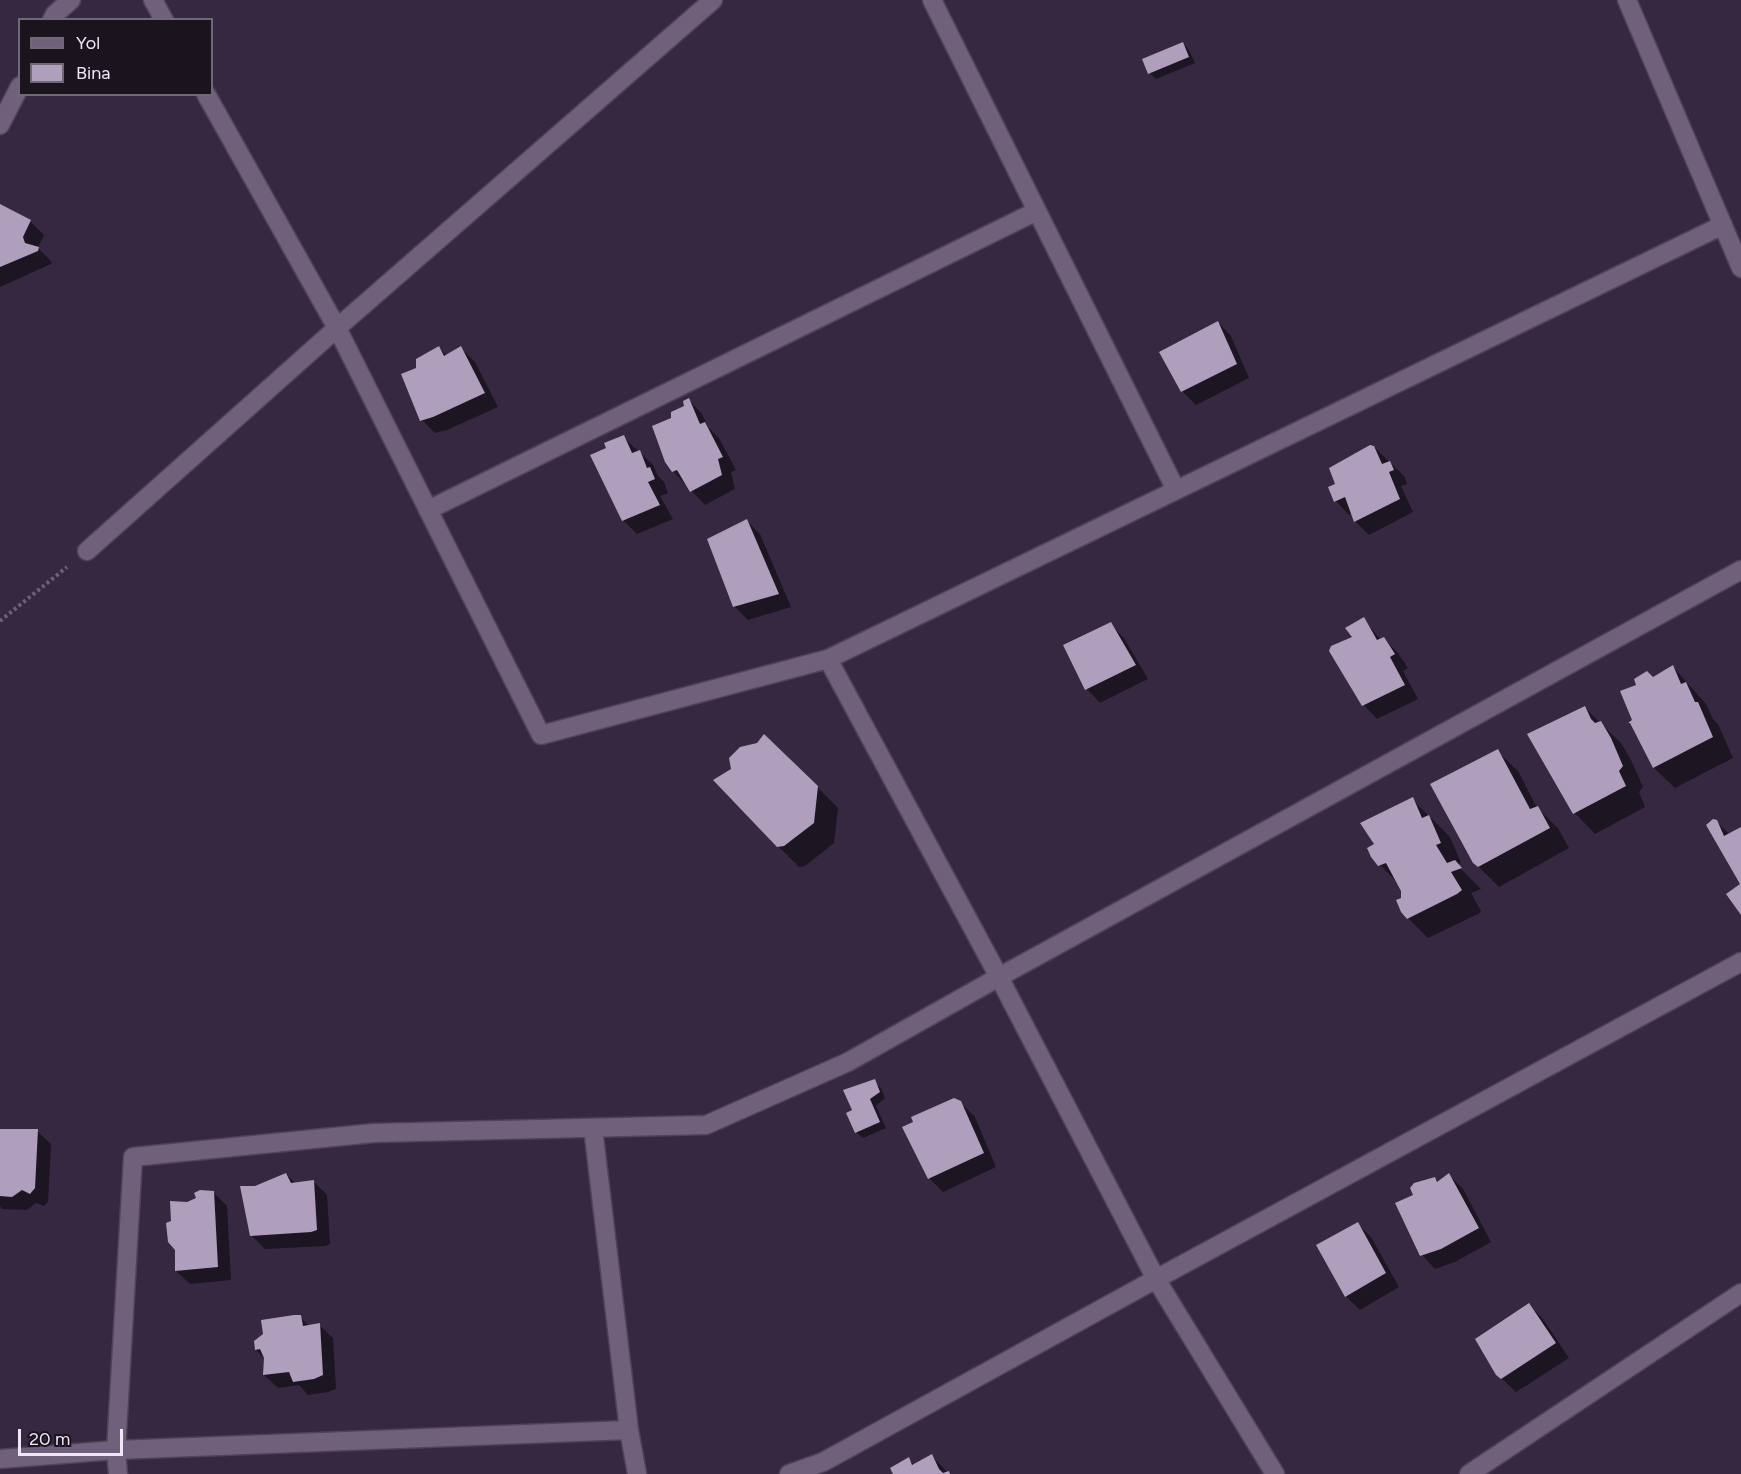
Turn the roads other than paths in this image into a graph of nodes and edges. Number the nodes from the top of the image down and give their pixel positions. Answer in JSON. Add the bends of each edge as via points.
{"nodes":[{"id":1,"x":71,"y":0,"type":"edge"},
{"id":2,"x":153,"y":0,"type":"edge"},
{"id":3,"x":713,"y":0,"type":"edge"},
{"id":4,"x":932,"y":0,"type":"edge"},
{"id":5,"x":1627,"y":0,"type":"edge"},
{"id":6,"x":53,"y":18,"type":"edge"},
{"id":7,"x":163,"y":18,"type":"edge"},
{"id":8,"x":18,"y":90,"type":"edge"},
{"id":9,"x":207,"y":96,"type":"edge"},
{"id":10,"x":0,"y":125,"type":"edge"},
{"id":11,"x":1037,"y":211,"type":"junction"},
{"id":12,"x":1723,"y":225,"type":"junction"},
{"id":13,"x":1741,"y":268,"type":"edge"},
{"id":14,"x":337,"y":328,"type":"junction"},
{"id":15,"x":1176,"y":490,"type":"junction"},
{"id":16,"x":428,"y":510,"type":"junction"},
{"id":17,"x":87,"y":551,"type":"road end"},
{"id":18,"x":1741,"y":570,"type":"edge"},
{"id":19,"x":828,"y":659,"type":"junction"},
{"id":20,"x":1741,"y":962,"type":"edge"},
{"id":21,"x":999,"y":977,"type":"junction"},
{"id":22,"x":593,"y":1128,"type":"junction"},
{"id":23,"x":1156,"y":1279,"type":"junction"},
{"id":24,"x":1741,"y":1293,"type":"edge"},
{"id":25,"x":629,"y":1430,"type":"junction"},
{"id":26,"x":116,"y":1450,"type":"junction"},
{"id":27,"x":0,"y":1459,"type":"edge"},
{"id":28,"x":118,"y":1474,"type":"edge"},
{"id":29,"x":637,"y":1474,"type":"edge"},
{"id":30,"x":789,"y":1474,"type":"edge"},
{"id":31,"x":1275,"y":1474,"type":"edge"},
{"id":32,"x":1469,"y":1474,"type":"edge"}],
"edges":[{"from":1,"to":6,"type":"street"},
{"from":2,"to":7,"type":"street"},
{"from":3,"to":14,"type":"street"},
{"from":4,"to":11,"type":"street"},
{"from":5,"to":12,"type":"street"},
{"from":8,"to":10,"type":"street"},
{"from":9,"to":14,"type":"street"},
{"from":11,"to":15,"type":"street"},
{"from":11,"to":16,"type":"street"},
{"from":12,"to":13,"type":"street"},
{"from":12,"to":15,"type":"street"},
{"from":14,"to":16,"type":"street"},
{"from":14,"to":17,"type":"street"},
{"from":15,"to":19,"type":"street"},
{"from":16,"to":19,"type":"street","via":[[541,735]]},
{"from":18,"to":21,"type":"street"},
{"from":19,"to":21,"type":"street"},
{"from":20,"to":23,"type":"street"},
{"from":21,"to":22,"type":"street","via":[[849,1062],[706,1125]]},
{"from":21,"to":23,"type":"street"},
{"from":22,"to":25,"type":"street"},
{"from":22,"to":26,"type":"street","via":[[374,1133],[133,1157]]},
{"from":23,"to":30,"type":"street","via":[[823,1462]]},
{"from":23,"to":31,"type":"street"},
{"from":24,"to":32,"type":"street"},
{"from":25,"to":26,"type":"street"},
{"from":25,"to":29,"type":"street"},
{"from":26,"to":27,"type":"street"},
{"from":26,"to":28,"type":"street"}]}
